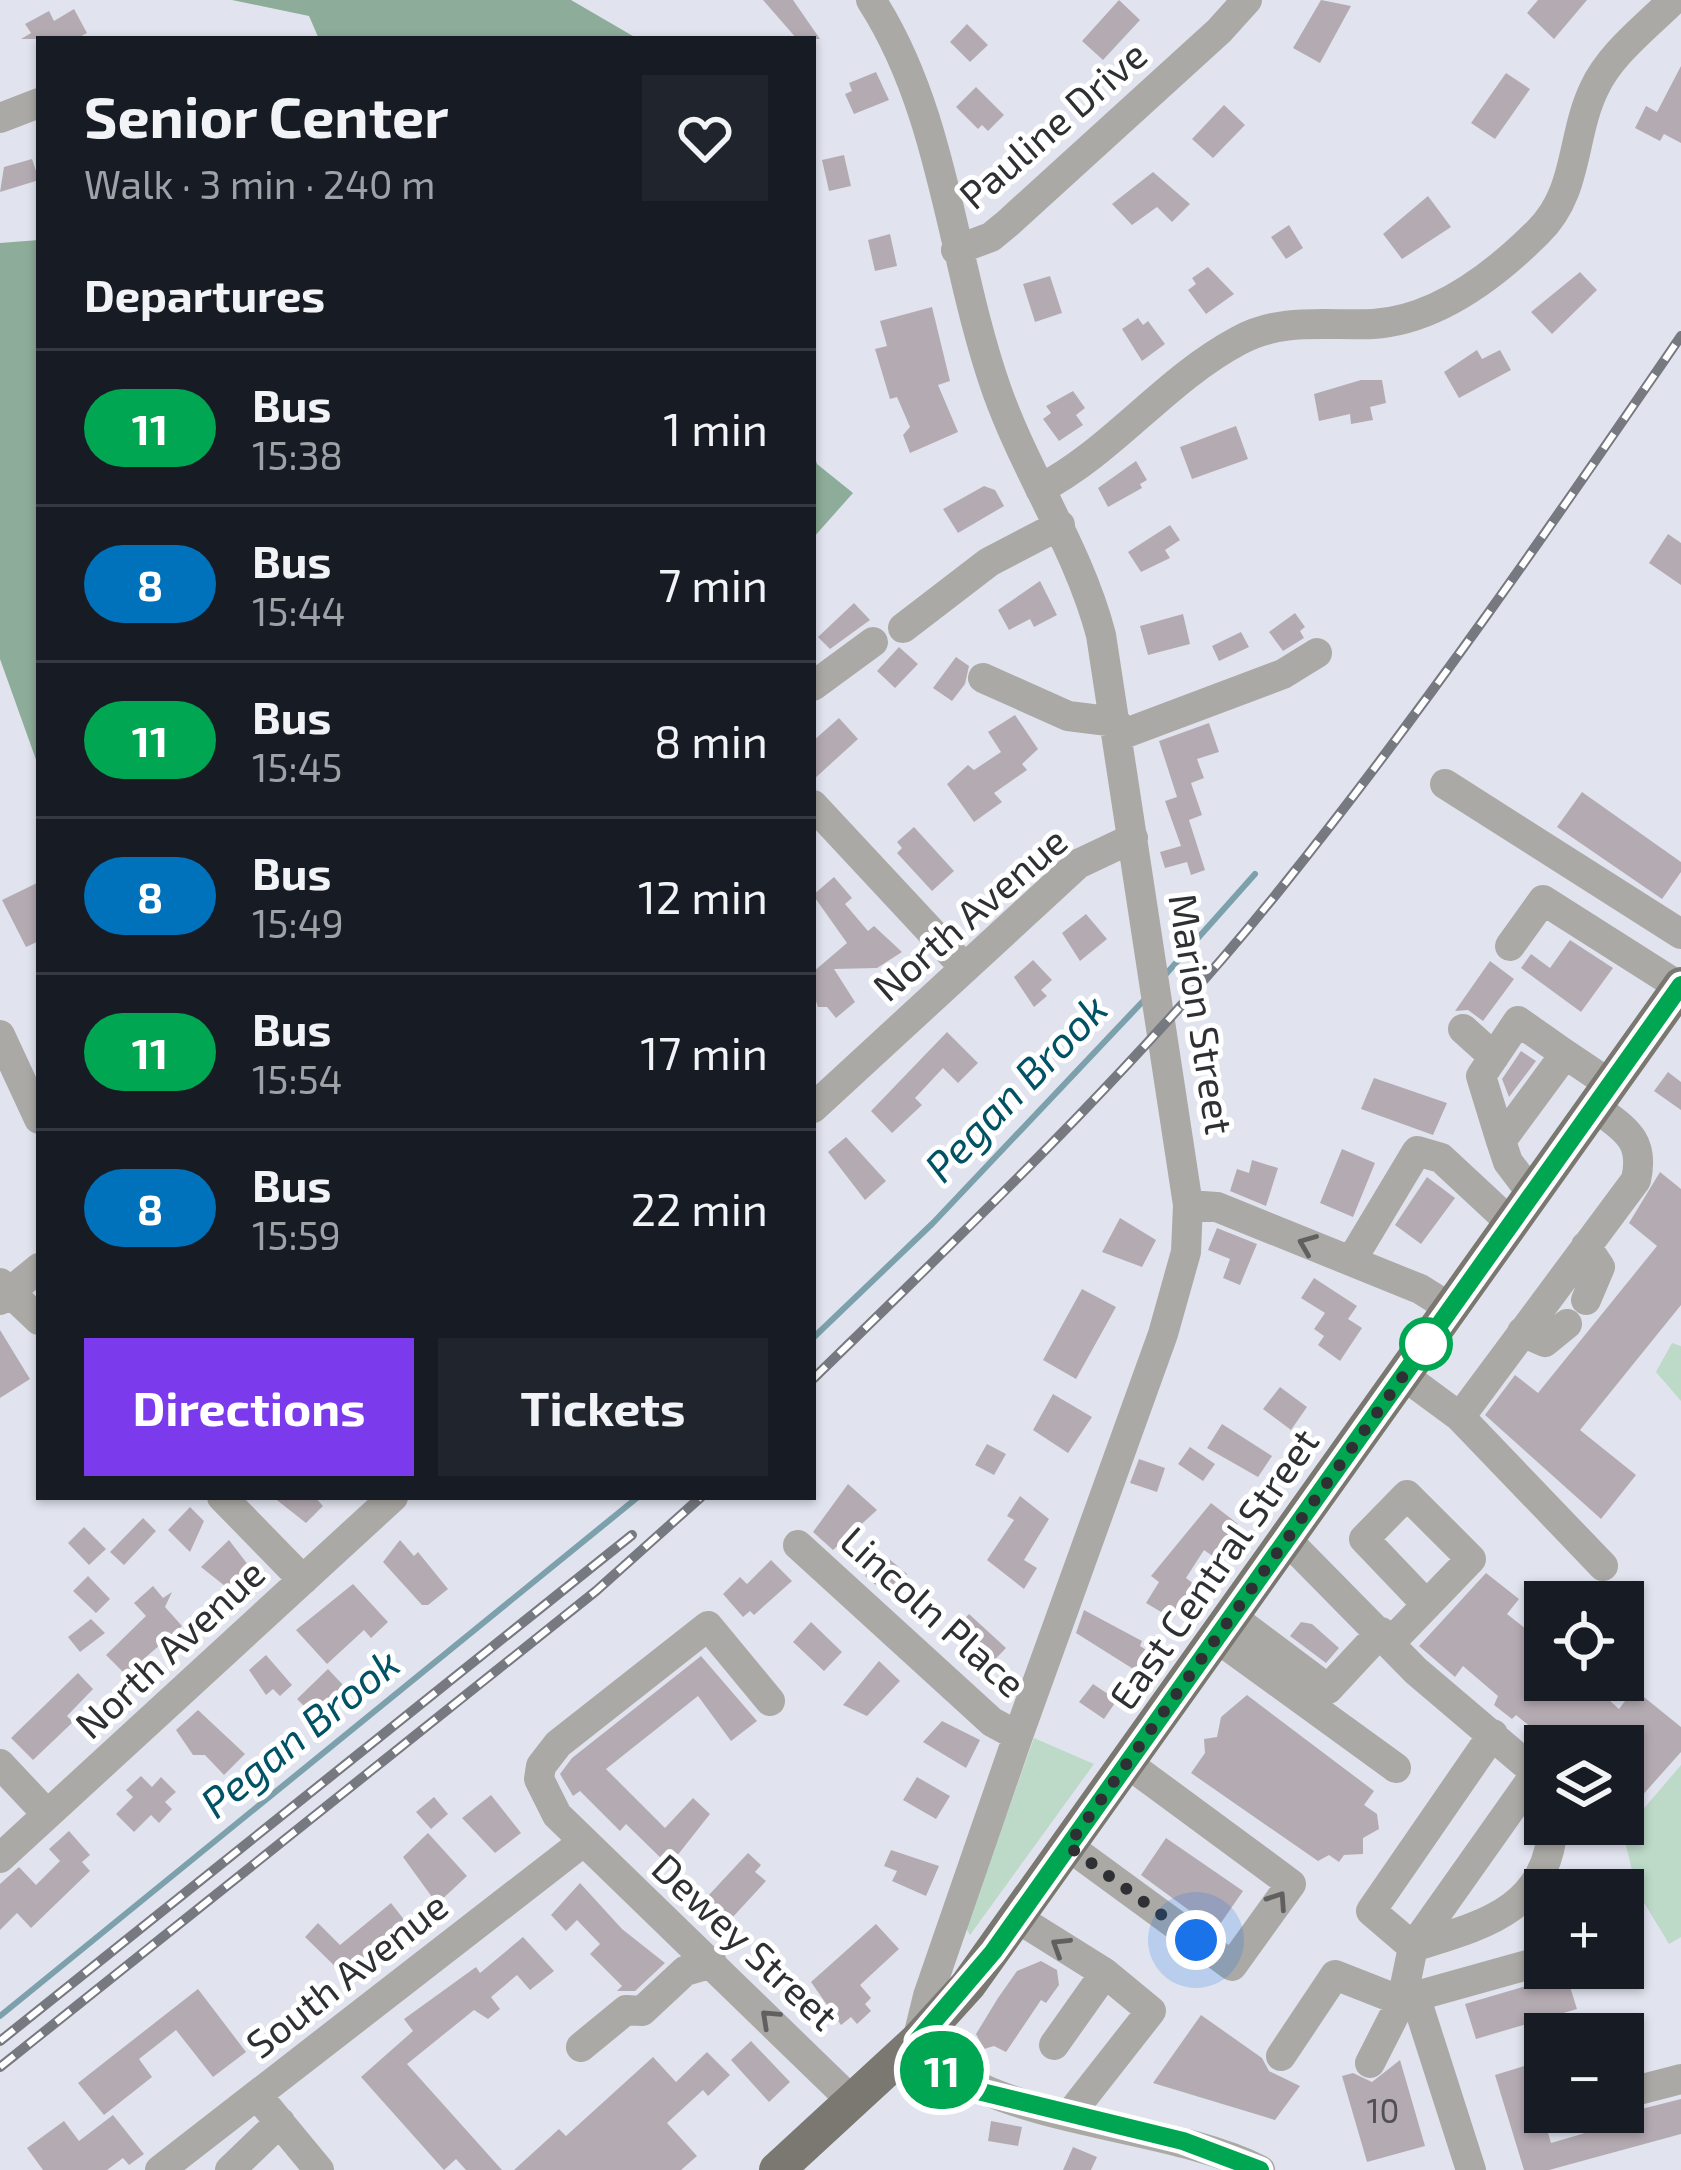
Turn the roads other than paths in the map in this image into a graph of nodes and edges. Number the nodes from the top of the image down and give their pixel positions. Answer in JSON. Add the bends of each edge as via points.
{"nodes":[{"id":1,"x":871,"y":0,"type":"edge"},
{"id":2,"x":1247,"y":0,"type":"edge"},
{"id":3,"x":1672,"y":0,"type":"edge"},
{"id":4,"x":36,"y":104,"type":"edge"},
{"id":5,"x":0,"y":118,"type":"edge"},
{"id":6,"x":956,"y":250,"type":"junction"},
{"id":7,"x":1040,"y":489,"type":"junction"},
{"id":8,"x":1060,"y":526,"type":"junction"},
{"id":9,"x":903,"y":628,"type":"dead end"},
{"id":10,"x":874,"y":642,"type":"dead end"},
{"id":11,"x":1317,"y":652,"type":"dead end"},
{"id":12,"x":983,"y":678,"type":"dead end"},
{"id":13,"x":816,"y":684,"type":"edge"},
{"id":14,"x":1117,"y":729,"type":"junction"},
{"id":15,"x":1445,"y":784,"type":"dead end"},
{"id":16,"x":816,"y":808,"type":"edge"},
{"id":17,"x":1133,"y":838,"type":"junction"},
{"id":18,"x":1681,"y":934,"type":"edge"},
{"id":19,"x":1510,"y":946,"type":"dead end"},
{"id":20,"x":964,"y":968,"type":"junction"},
{"id":21,"x":1680,"y":986,"type":"edge"},
{"id":22,"x":1463,"y":1029,"type":"dead end"},
{"id":23,"x":0,"y":1036,"type":"edge"},
{"id":24,"x":1565,"y":1054,"type":"junction"},
{"id":25,"x":1494,"y":1057,"type":"junction"},
{"id":26,"x":1603,"y":1096,"type":"junction"},
{"id":27,"x":816,"y":1105,"type":"edge"},
{"id":28,"x":36,"y":1113,"type":"edge"},
{"id":29,"x":1501,"y":1141,"type":"junction"},
{"id":30,"x":1189,"y":1205,"type":"junction"},
{"id":31,"x":1522,"y":1209,"type":"junction"},
{"id":32,"x":1586,"y":1246,"type":"junction"},
{"id":33,"x":1351,"y":1261,"type":"junction"},
{"id":34,"x":36,"y":1270,"type":"edge"},
{"id":35,"x":3,"y":1292,"type":"edge"},
{"id":36,"x":1452,"y":1309,"type":"junction"},
{"id":37,"x":36,"y":1318,"type":"edge"},
{"id":38,"x":1522,"y":1332,"type":"junction"},
{"id":39,"x":1403,"y":1375,"type":"junction"},
{"id":40,"x":1460,"y":1417,"type":"junction"},
{"id":41,"x":225,"y":1500,"type":"edge"},
{"id":42,"x":390,"y":1500,"type":"edge"},
{"id":43,"x":1287,"y":1540,"type":"junction"},
{"id":44,"x":797,"y":1544,"type":"dead end"},
{"id":45,"x":1603,"y":1566,"type":"dead end"},
{"id":46,"x":303,"y":1580,"type":"junction"},
{"id":47,"x":1427,"y":1605,"type":"dead end"},
{"id":48,"x":1224,"y":1627,"type":"junction"},
{"id":49,"x":1386,"y":1637,"type":"junction"},
{"id":50,"x":770,"y":1702,"type":"dead end"},
{"id":51,"x":1493,"y":1734,"type":"junction"},
{"id":52,"x":1018,"y":1736,"type":"junction"},
{"id":53,"x":0,"y":1763,"type":"edge"},
{"id":54,"x":1127,"y":1763,"type":"junction"},
{"id":55,"x":1524,"y":1766,"type":"edge"},
{"id":56,"x":1396,"y":1768,"type":"dead end"},
{"id":57,"x":1524,"y":1803,"type":"edge"},
{"id":58,"x":47,"y":1814,"type":"junction"},
{"id":59,"x":583,"y":1842,"type":"junction"},
{"id":60,"x":1551,"y":1845,"type":"edge"},
{"id":61,"x":1068,"y":1846,"type":"junction"},
{"id":62,"x":0,"y":1858,"type":"edge"},
{"id":63,"x":1017,"y":1918,"type":"junction"},
{"id":64,"x":1413,"y":1947,"type":"junction"},
{"id":65,"x":712,"y":1964,"type":"junction"},
{"id":66,"x":1524,"y":1966,"type":"edge"},
{"id":67,"x":1105,"y":1973,"type":"junction"},
{"id":68,"x":1402,"y":2000,"type":"junction"},
{"id":69,"x":917,"y":2041,"type":"junction"},
{"id":70,"x":1054,"y":2044,"type":"dead end"},
{"id":71,"x":581,"y":2047,"type":"dead end"},
{"id":72,"x":1281,"y":2056,"type":"dead end"},
{"id":73,"x":1370,"y":2062,"type":"dead end"},
{"id":74,"x":1681,"y":2079,"type":"edge"},
{"id":75,"x":1644,"y":2089,"type":"edge"},
{"id":76,"x":257,"y":2095,"type":"junction"},
{"id":77,"x":852,"y":2101,"type":"junction"},
{"id":78,"x":1071,"y":2113,"type":"junction"},
{"id":79,"x":280,"y":2122,"type":"junction"},
{"id":80,"x":1220,"y":2162,"type":"edge"},
{"id":81,"x":160,"y":2170,"type":"edge"},
{"id":82,"x":230,"y":2170,"type":"edge"},
{"id":83,"x":319,"y":2170,"type":"edge"},
{"id":84,"x":777,"y":2170,"type":"edge"},
{"id":85,"x":1260,"y":2170,"type":"edge"},
{"id":86,"x":1471,"y":2170,"type":"edge"}],
"edges":[{"from":1,"to":6,"type":"street","name":"Marion Street","via":[[909,75]]},
{"from":2,"to":6,"type":"street","name":"Pauline Drive","via":[[1008,223]]},
{"from":3,"to":7,"type":"street","via":[[1592,92],[1557,209],[1489,274],[1440,306],[1395,321],[1288,324],[1241,339]]},
{"from":4,"to":5,"type":"street"},
{"from":6,"to":7,"type":"street","name":"Marion Street","via":[[997,391]]},
{"from":7,"to":8,"type":"street","name":"Marion Street"},
{"from":8,"to":9,"type":"street","via":[[988,562]]},
{"from":8,"to":14,"type":"street","name":"Marion Street","via":[[1091,600]]},
{"from":10,"to":13,"type":"street"},
{"from":11,"to":14,"type":"street","via":[[1283,674]]},
{"from":12,"to":14,"type":"street"},
{"from":14,"to":17,"type":"street","name":"Marion Street"},
{"from":15,"to":18,"type":"street"},
{"from":16,"to":20,"type":"street"},
{"from":17,"to":20,"type":"street","name":"North Avenue","via":[[1078,864]]},
{"from":17,"to":30,"type":"street","name":"Marion Street"},
{"from":19,"to":21,"type":"street","via":[[1544,899]]},
{"from":20,"to":27,"type":"street","name":"North Avenue"},
{"from":21,"to":26,"type":"main road","name":"East Central Street"},
{"from":22,"to":25,"type":"street"},
{"from":23,"to":28,"type":"street"},
{"from":24,"to":25,"type":"street","via":[[1518,1022]]},
{"from":24,"to":26,"type":"street"},
{"from":24,"to":29,"type":"street"},
{"from":25,"to":29,"type":"street","via":[[1481,1076]]},
{"from":26,"to":31,"type":"main road","name":"East Central Street"},
{"from":26,"to":32,"type":"street","via":[[1642,1154],[1636,1180]]},
{"from":29,"to":31,"type":"street"},
{"from":33,"to":30,"type":"street","one_way":true,"via":[[1217,1208]]},
{"from":30,"to":52,"type":"street","name":"Marion Street","via":[[1186,1252],[1163,1334]]},
{"from":31,"to":33,"type":"street","via":[[1418,1151]]},
{"from":31,"to":36,"type":"main road","name":"East Central Street"},
{"from":32,"to":38,"type":"street"},
{"from":32,"to":38,"type":"street","via":[[1600,1267],[1576,1312],[1544,1342]]},
{"from":33,"to":36,"type":"street"},
{"from":34,"to":35,"type":"street"},
{"from":35,"to":37,"type":"street"},
{"from":36,"to":39,"type":"main road","name":"East Central Street"},
{"from":38,"to":40,"type":"street"},
{"from":39,"to":40,"type":"street"},
{"from":39,"to":43,"type":"main road","name":"East Central Street"},
{"from":40,"to":45,"type":"street"},
{"from":41,"to":46,"type":"street"},
{"from":42,"to":46,"type":"street","name":"North Avenue"},
{"from":43,"to":48,"type":"main road","name":"East Central Street"},
{"from":43,"to":49,"type":"street"},
{"from":44,"to":52,"type":"street","name":"Lincoln Place","via":[[992,1722]]},
{"from":46,"to":58,"type":"street","name":"North Avenue"},
{"from":47,"to":49,"type":"street"},
{"from":48,"to":49,"type":"street","via":[[1328,1689]]},
{"from":48,"to":54,"type":"main road","name":"East Central Street"},
{"from":48,"to":56,"type":"street"},
{"from":49,"to":51,"type":"street"},
{"from":50,"to":59,"type":"street","name":"Dewey Street","via":[[708,1626],[541,1766],[542,1791]]},
{"from":51,"to":55,"type":"street"},
{"from":51,"to":64,"type":"street","via":[[1371,1912]]},
{"from":52,"to":69,"type":"street","name":"Marion Street"},
{"from":53,"to":58,"type":"street"},
{"from":54,"to":61,"type":"main road","name":"East Central Street"},
{"from":61,"to":54,"type":"street","one_way":true,"via":[[1232,1966],[1291,1884]]},
{"from":57,"to":64,"type":"street"},
{"from":58,"to":62,"type":"street","name":"North Avenue"},
{"from":59,"to":65,"type":"street","name":"Dewey Street"},
{"from":59,"to":76,"type":"street","name":"South Avenue"},
{"from":60,"to":64,"type":"street","via":[[1538,1883],[1510,1911]]},
{"from":61,"to":63,"type":"main road","name":"East Central Street"},
{"from":67,"to":63,"type":"street","one_way":true},
{"from":63,"to":69,"type":"main road","name":"East Central Street"},
{"from":64,"to":68,"type":"street"},
{"from":65,"to":71,"type":"street","via":[[686,1971],[641,2011],[626,2010]]},
{"from":77,"to":65,"type":"street","name":"Dewey Street","one_way":true},
{"from":66,"to":68,"type":"street"},
{"from":67,"to":70,"type":"street"},
{"from":67,"to":78,"type":"street","via":[[1150,2012]]},
{"from":68,"to":72,"type":"street","via":[[1335,1975]]},
{"from":68,"to":73,"type":"street"},
{"from":68,"to":86,"type":"street","via":[[1419,2008]]},
{"from":69,"to":77,"type":"main road","name":"East Central Street"},
{"from":69,"to":78,"type":"street","via":[[964,2084]]},
{"from":74,"to":75,"type":"street"},
{"from":76,"to":79,"type":"street"},
{"from":76,"to":81,"type":"street","name":"South Avenue"},
{"from":77,"to":84,"type":"main road","name":"East Central Street"},
{"from":78,"to":80,"type":"street"},
{"from":79,"to":82,"type":"street"},
{"from":79,"to":83,"type":"street"},
{"from":80,"to":85,"type":"street"}]}
